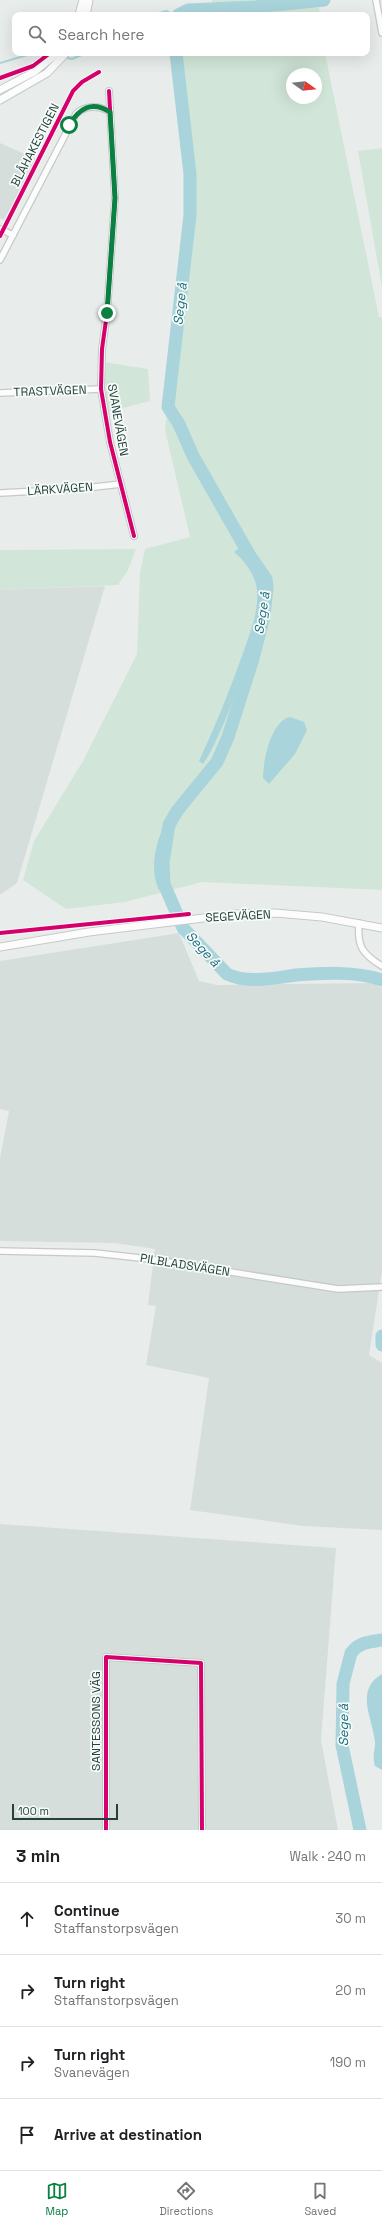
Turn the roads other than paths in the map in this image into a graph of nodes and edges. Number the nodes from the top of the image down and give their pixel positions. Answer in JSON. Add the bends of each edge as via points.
{"nodes":[{"id":1,"x":83,"y":0,"type":"edge"},
{"id":2,"x":89,"y":0,"type":"edge"},
{"id":3,"x":376,"y":0,"type":"edge"},
{"id":4,"x":80,"y":12,"type":"edge"},
{"id":5,"x":87,"y":12,"type":"edge"},
{"id":6,"x":382,"y":33,"type":"edge"},
{"id":7,"x":59,"y":56,"type":"edge"},
{"id":8,"x":62,"y":56,"type":"edge"},
{"id":9,"x":0,"y":90,"type":"edge"},
{"id":10,"x":109,"y":91,"type":"dead end"},
{"id":11,"x":0,"y":100,"type":"edge"},
{"id":12,"x":110,"y":112,"type":"junction"},
{"id":13,"x":0,"y":229,"type":"edge"},
{"id":14,"x":13,"y":235,"type":"junction"},
{"id":15,"x":0,"y":260,"type":"edge"},
{"id":16,"x":101,"y":389,"type":"junction"},
{"id":17,"x":0,"y":393,"type":"edge"},
{"id":18,"x":121,"y":484,"type":"junction"},
{"id":19,"x":0,"y":494,"type":"edge"},
{"id":20,"x":134,"y":536,"type":"dead end"},
{"id":21,"x":359,"y":923,"type":"junction"},
{"id":22,"x":382,"y":928,"type":"edge"},
{"id":23,"x":0,"y":947,"type":"edge"},
{"id":24,"x":382,"y":966,"type":"edge"},
{"id":25,"x":0,"y":1251,"type":"edge"},
{"id":26,"x":379,"y":1287,"type":"edge"},
{"id":27,"x":106,"y":1830,"type":"edge"},
{"id":28,"x":202,"y":1830,"type":"edge"}],
"edges":[{"from":1,"to":4,"type":"street"},
{"from":2,"to":5,"type":"street"},
{"from":3,"to":6,"type":"street"},
{"from":7,"to":9,"type":"street"},
{"from":8,"to":11,"type":"street","via":[[42,76]]},
{"from":10,"to":12,"type":"street","name":"SVANEVÄGEN"},
{"from":12,"to":14,"type":"street","via":[[103,108],[87,107],[76,114]]},
{"from":12,"to":16,"type":"street","name":"SVANEVÄGEN","via":[[115,198]]},
{"from":13,"to":14,"type":"street"},
{"from":14,"to":15,"type":"street"},
{"from":16,"to":17,"type":"street","name":"TRASTVÄGEN"},
{"from":16,"to":18,"type":"street","name":"SVANEVÄGEN","via":[[110,442]]},
{"from":18,"to":19,"type":"street","name":"LÄRKVÄGEN"},
{"from":18,"to":20,"type":"street","name":"SVANEVÄGEN"},
{"from":21,"to":22,"type":"street","name":"SEGEVÄGEN"},
{"from":21,"to":23,"type":"street","name":"SEGEVÄGEN","via":[[275,914],[236,914],[191,918]]},
{"from":21,"to":24,"type":"street","via":[[358,938],[361,948],[370,959]]},
{"from":25,"to":26,"type":"street","name":"PILBLADSVÄGEN","via":[[95,1253],[338,1289]]},
{"from":27,"to":28,"type":"street","name":"SANTESSONS VÄG","via":[[106,1657],[201,1663]]}]}
